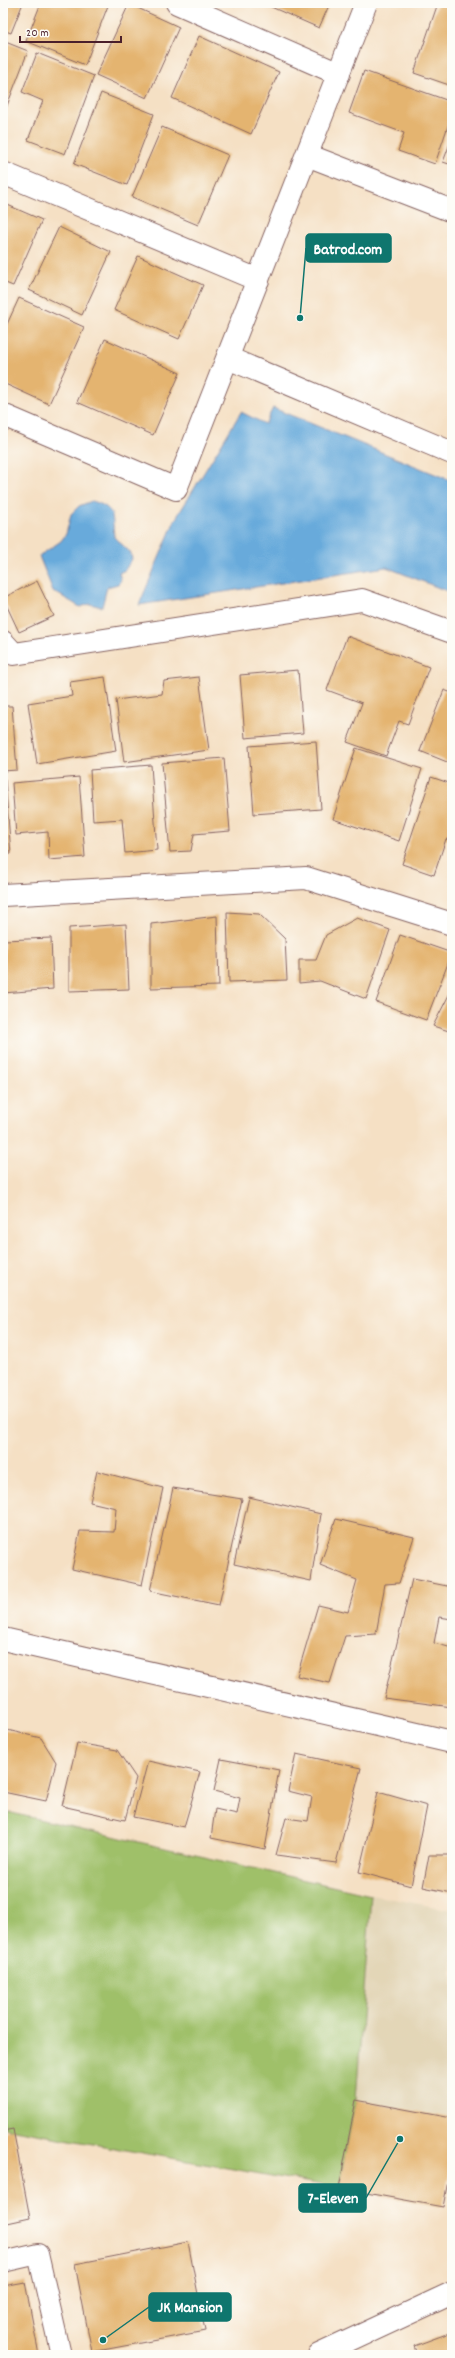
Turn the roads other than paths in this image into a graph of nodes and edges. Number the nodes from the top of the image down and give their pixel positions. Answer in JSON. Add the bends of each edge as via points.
{"nodes":[{"id":1,"x":178,"y":3,"type":"edge"},
{"id":2,"x":366,"y":3,"type":"edge"},
{"id":3,"x":339,"y":74,"type":"junction"},
{"id":4,"x":307,"y":155,"type":"junction"},
{"id":5,"x":3,"y":173,"type":"edge"},
{"id":6,"x":452,"y":211,"type":"edge"},
{"id":7,"x":258,"y":280,"type":"junction"},
{"id":8,"x":228,"y":358,"type":"junction"},
{"id":9,"x":3,"y":415,"type":"edge"},
{"id":10,"x":452,"y":453,"type":"edge"},
{"id":11,"x":452,"y":632,"type":"edge"},
{"id":12,"x":3,"y":642,"type":"edge"},
{"id":13,"x":3,"y":895,"type":"edge"},
{"id":14,"x":452,"y":924,"type":"edge"},
{"id":15,"x":3,"y":1640,"type":"edge"},
{"id":16,"x":452,"y":1742,"type":"edge"},
{"id":17,"x":3,"y":2262,"type":"edge"},
{"id":18,"x":452,"y":2293,"type":"edge"},
{"id":19,"x":61,"y":2355,"type":"edge"},
{"id":20,"x":319,"y":2355,"type":"edge"}],
"edges":[{"from":1,"to":3,"type":"street"},
{"from":2,"to":3,"type":"street"},
{"from":3,"to":4,"type":"street"},
{"from":4,"to":6,"type":"street"},
{"from":4,"to":7,"type":"street"},
{"from":5,"to":7,"type":"street"},
{"from":7,"to":8,"type":"street"},
{"from":8,"to":9,"type":"street","via":[[176,489]]},
{"from":8,"to":10,"type":"street"},
{"from":11,"to":12,"type":"street","via":[[362,600],[14,654]]},
{"from":13,"to":14,"type":"street","via":[[306,878]]},
{"from":15,"to":16,"type":"street"},
{"from":17,"to":19,"type":"lane","via":[[38,2254]]},
{"from":18,"to":20,"type":"street"}]}
